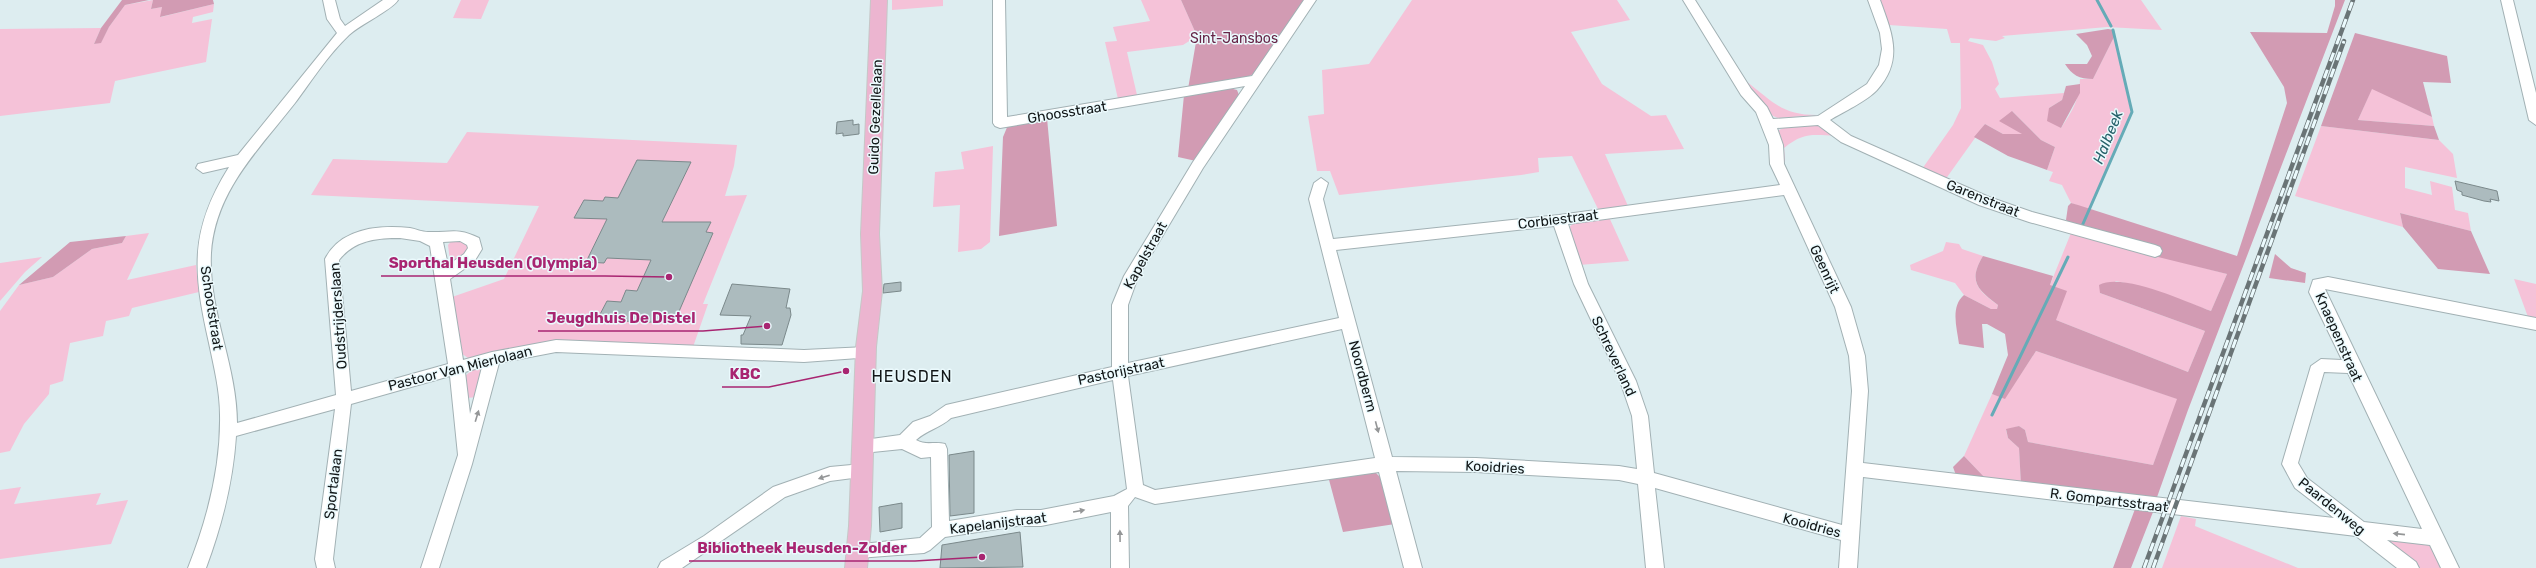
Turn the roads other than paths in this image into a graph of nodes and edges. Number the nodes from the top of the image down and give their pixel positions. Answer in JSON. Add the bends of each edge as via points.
{"nodes":[{"id":1,"x":329,"y":0,"type":"edge"},
{"id":2,"x":392,"y":0,"type":"edge"},
{"id":3,"x":880,"y":0,"type":"edge"},
{"id":4,"x":998,"y":0,"type":"edge"},
{"id":5,"x":1310,"y":0,"type":"edge"},
{"id":6,"x":1688,"y":0,"type":"edge"},
{"id":7,"x":1874,"y":0,"type":"edge"},
{"id":8,"x":2507,"y":0,"type":"edge"},
{"id":9,"x":345,"y":32,"type":"junction"},
{"id":10,"x":2530,"y":72,"type":"edge"},
{"id":11,"x":1255,"y":80,"type":"junction"},
{"id":12,"x":1821,"y":120,"type":"junction"},
{"id":13,"x":2536,"y":120,"type":"edge"},
{"id":14,"x":1770,"y":124,"type":"junction"},
{"id":15,"x":243,"y":158,"type":"junction"},
{"id":16,"x":233,"y":172,"type":"junction"},
{"id":17,"x":1321,"y":184,"type":"dead end"},
{"id":18,"x":1788,"y":189,"type":"junction"},
{"id":19,"x":1559,"y":220,"type":"junction"},
{"id":20,"x":429,"y":237,"type":"junction"},
{"id":21,"x":1327,"y":245,"type":"junction"},
{"id":22,"x":2155,"y":251,"type":"dead end"},
{"id":23,"x":443,"y":276,"type":"junction"},
{"id":24,"x":1348,"y":322,"type":"junction"},
{"id":25,"x":2536,"y":324,"type":"edge"},
{"id":26,"x":866,"y":350,"type":"junction"},
{"id":27,"x":492,"y":358,"type":"junction"},
{"id":28,"x":2351,"y":367,"type":"junction"},
{"id":29,"x":457,"y":368,"type":"junction"},
{"id":30,"x":1120,"y":372,"type":"junction"},
{"id":31,"x":344,"y":400,"type":"junction"},
{"id":32,"x":228,"y":432,"type":"junction"},
{"id":33,"x":904,"y":442,"type":"junction"},
{"id":34,"x":863,"y":446,"type":"junction"},
{"id":35,"x":466,"y":454,"type":"junction"},
{"id":36,"x":1385,"y":464,"type":"junction"},
{"id":37,"x":1856,"y":469,"type":"junction"},
{"id":38,"x":862,"y":471,"type":"junction"},
{"id":39,"x":1647,"y":478,"type":"junction"},
{"id":40,"x":1135,"y":489,"type":"junction"},
{"id":41,"x":1119,"y":503,"type":"junction"},
{"id":42,"x":941,"y":530,"type":"junction"},
{"id":43,"x":2363,"y":530,"type":"junction"},
{"id":44,"x":1850,"y":535,"type":"junction"},
{"id":45,"x":2434,"y":538,"type":"junction"},
{"id":46,"x":857,"y":559,"type":"edge"},
{"id":47,"x":198,"y":568,"type":"edge"},
{"id":48,"x":326,"y":568,"type":"edge"},
{"id":49,"x":430,"y":568,"type":"edge"},
{"id":50,"x":667,"y":568,"type":"edge"},
{"id":51,"x":1120,"y":568,"type":"edge"},
{"id":52,"x":1413,"y":568,"type":"edge"},
{"id":53,"x":1655,"y":568,"type":"edge"},
{"id":54,"x":1848,"y":568,"type":"edge"},
{"id":55,"x":2410,"y":568,"type":"edge"},
{"id":56,"x":2450,"y":568,"type":"edge"}],
"edges":[{"from":1,"to":9,"type":"street","via":[[333,22],[337,28]]},
{"from":2,"to":9,"type":"street","name":"Schootstraat"},
{"from":3,"to":26,"type":"main road","name":"Guido Gezellelaan","via":[[870,234],[872,262]]},
{"from":4,"to":11,"type":"street","name":"Ghoosstraat","via":[[1000,123]]},
{"from":5,"to":11,"type":"street","name":"Kapelstraat"},
{"from":6,"to":14,"type":"street","name":"Geenrijt","via":[[1746,92]]},
{"from":7,"to":12,"type":"street","via":[[1886,33],[1888,49],[1885,65],[1872,87]]},
{"from":8,"to":10,"type":"street"},
{"from":9,"to":15,"type":"street","name":"Schootstraat"},
{"from":10,"to":13,"type":"street"},
{"from":11,"to":30,"type":"street","name":"Kapelstraat","via":[[1198,165],[1131,276],[1120,305]]},
{"from":12,"to":14,"type":"street"},
{"from":12,"to":22,"type":"street","name":"Garenstraat","via":[[1846,139],[1984,200],[2029,217]]},
{"from":14,"to":18,"type":"street","name":"Geenrijt","via":[[1776,145],[1777,164]]},
{"from":15,"to":16,"type":"street","name":"Schootstraat"},
{"from":15,"to":16,"type":"street","via":[[203,168]]},
{"from":16,"to":32,"type":"street","name":"Schootstraat","via":[[213,212],[204,252],[204,278],[227,396]]},
{"from":17,"to":21,"type":"street","name":"Noordberm","via":[[1316,199]]},
{"from":18,"to":19,"type":"street","name":"Corbiestraat"},
{"from":18,"to":37,"type":"street","name":"Geenrijt","via":[[1850,327],[1857,356],[1860,391]]},
{"from":19,"to":21,"type":"street","name":"Corbiestraat"},
{"from":19,"to":39,"type":"street","name":"Schreverland","via":[[1581,284],[1628,381],[1640,416]]},
{"from":20,"to":23,"type":"street","via":[[437,244]]},
{"from":20,"to":23,"type":"street","name":"Oudstrijderslaan","via":[[462,236],[474,242],[475,249],[469,258]]},
{"from":20,"to":31,"type":"street","name":"Oudstrijderslaan","via":[[418,234],[369,233],[347,243],[332,259]]},
{"from":21,"to":24,"type":"street","name":"Noordberm"},
{"from":23,"to":29,"type":"street"},
{"from":24,"to":30,"type":"street","name":"Pastorijstraat"},
{"from":24,"to":36,"type":"street","name":"Noordberm","one_way":true},
{"from":25,"to":28,"type":"street","name":"Knaepenstraat","via":[[2328,283],[2318,284],[2316,292]]},
{"from":26,"to":27,"type":"street","name":"Pastoor Van Mierlolaan","via":[[804,356],[572,346],[530,350]]},
{"from":26,"to":34,"type":"main road","name":"Guido Gezellelaan"},
{"from":27,"to":29,"type":"street","name":"Pastoor Van Mierlolaan"},
{"from":35,"to":27,"type":"street","one_way":true},
{"from":28,"to":43,"type":"street","name":"Paardenweg","via":[[2321,365],[2317,370],[2290,464],[2300,483]]},
{"from":28,"to":45,"type":"street","name":"Knaepenstraat"},
{"from":29,"to":31,"type":"street","name":"Pastoor Van Mierlolaan"},
{"from":29,"to":35,"type":"street"},
{"from":30,"to":33,"type":"street","name":"Pastorijstraat","via":[[946,412],[936,421],[919,427]]},
{"from":30,"to":40,"type":"street","name":"Kapelstraat"},
{"from":31,"to":32,"type":"street","name":"Pastoor Van Mierlolaan"},
{"from":31,"to":48,"type":"street","name":"Sportalaan","via":[[324,558]]},
{"from":32,"to":47,"type":"street","name":"Schootstraat","via":[[221,486]]},
{"from":33,"to":34,"type":"street"},
{"from":33,"to":42,"type":"street","via":[[921,451],[939,449]]},
{"from":34,"to":38,"type":"main road","name":"Guido Gezellelaan"},
{"from":35,"to":49,"type":"street","via":[[450,512]]},
{"from":36,"to":39,"type":"street","name":"Kooidries","via":[[1476,465],[1611,472]]},
{"from":36,"to":40,"type":"street","name":"Kooidries","via":[[1155,497]]},
{"from":36,"to":52,"type":"street","name":"Noordberm"},
{"from":37,"to":43,"type":"street","name":"R. Gompartsstraat"},
{"from":37,"to":44,"type":"street","name":"Geenrijt"},
{"from":38,"to":46,"type":"main road","name":"Guido Gezellelaan"},
{"from":38,"to":50,"type":"street","one_way":true,"via":[[830,474],[779,492],[710,542]]},
{"from":39,"to":44,"type":"street","name":"Kooidries"},
{"from":39,"to":53,"type":"street","name":"Schreverland"},
{"from":40,"to":41,"type":"street"},
{"from":42,"to":41,"type":"street","name":"Kapelanijstraat","one_way":true,"via":[[1017,518],[1041,518]]},
{"from":51,"to":41,"type":"street","one_way":true},
{"from":42,"to":46,"type":"street","name":"Kapelanijstraat","via":[[924,545]]},
{"from":45,"to":43,"type":"street","name":"R. Gompartsstraat","one_way":true},
{"from":43,"to":55,"type":"street","name":"Paardenweg"},
{"from":44,"to":54,"type":"street","name":"Geenrijt"},
{"from":45,"to":56,"type":"street","name":"Knaepenstraat"}]}
